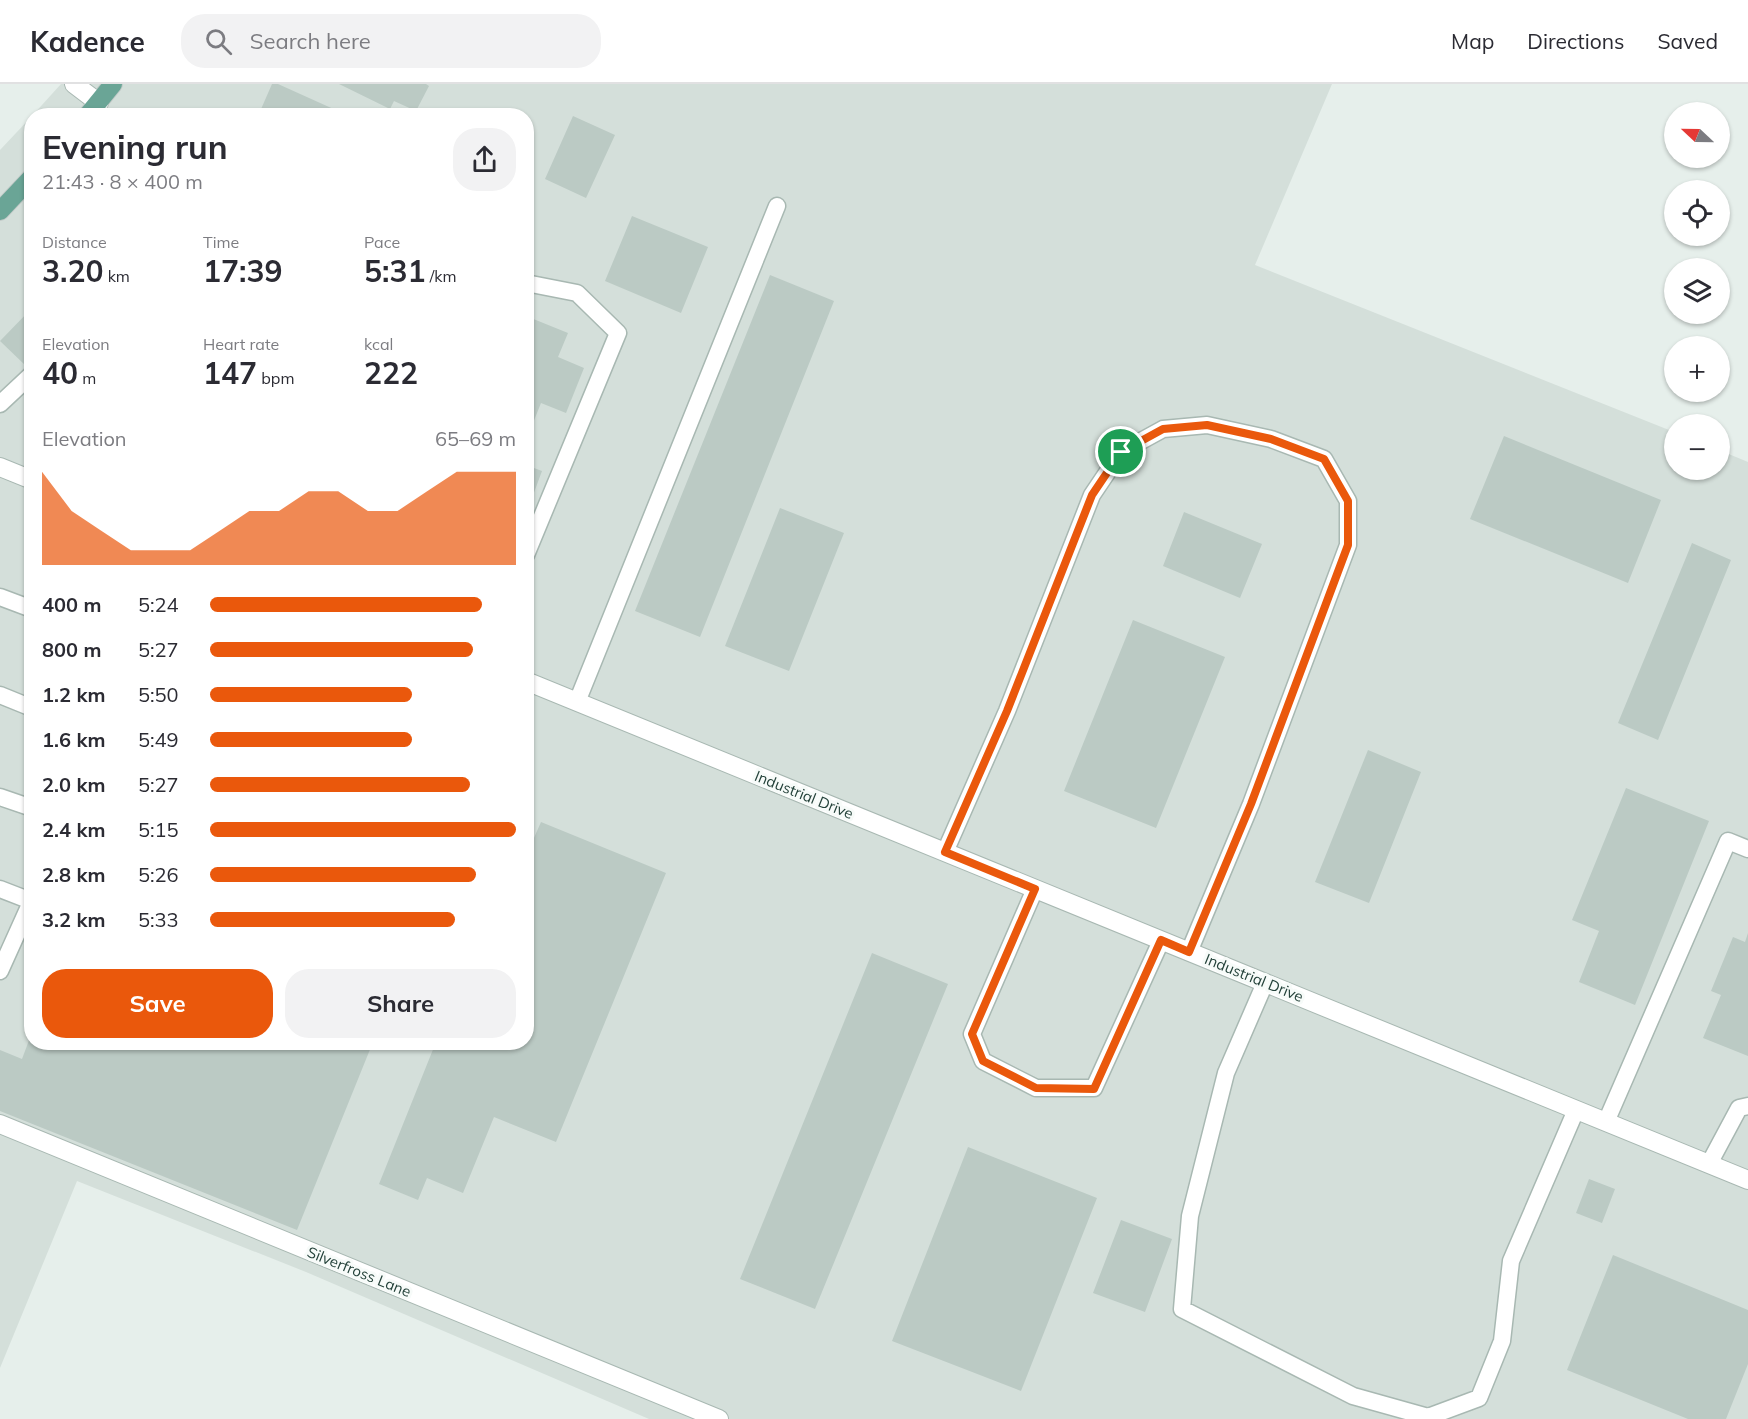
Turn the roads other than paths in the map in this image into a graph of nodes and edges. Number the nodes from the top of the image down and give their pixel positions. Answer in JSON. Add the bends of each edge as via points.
{"nodes":[{"id":1,"x":74,"y":84,"type":"edge"},
{"id":2,"x":113,"y":84,"type":"edge"},
{"id":3,"x":92,"y":108,"type":"edge"},
{"id":4,"x":94,"y":108,"type":"edge"},
{"id":5,"x":24,"y":186,"type":"edge"},
{"id":6,"x":777,"y":206,"type":"dead end"},
{"id":7,"x":0,"y":211,"type":"edge"},
{"id":8,"x":534,"y":285,"type":"edge"},
{"id":9,"x":24,"y":382,"type":"edge"},
{"id":10,"x":0,"y":404,"type":"edge"},
{"id":11,"x":0,"y":467,"type":"edge"},
{"id":12,"x":24,"y":477,"type":"edge"},
{"id":13,"x":534,"y":536,"type":"edge"},
{"id":14,"x":0,"y":597,"type":"edge"},
{"id":15,"x":24,"y":606,"type":"edge"},
{"id":16,"x":534,"y":684,"type":"edge"},
{"id":17,"x":0,"y":695,"type":"edge"},
{"id":18,"x":577,"y":702,"type":"junction"},
{"id":19,"x":24,"y":705,"type":"edge"},
{"id":20,"x":0,"y":797,"type":"edge"},
{"id":21,"x":24,"y":805,"type":"edge"},
{"id":22,"x":1748,"y":849,"type":"edge"},
{"id":23,"x":945,"y":852,"type":"junction"},
{"id":24,"x":0,"y":889,"type":"edge"},
{"id":25,"x":1035,"y":889,"type":"junction"},
{"id":26,"x":24,"y":898,"type":"edge"},
{"id":27,"x":24,"y":917,"type":"edge"},
{"id":28,"x":1161,"y":940,"type":"junction"},
{"id":29,"x":1189,"y":952,"type":"junction"},
{"id":30,"x":0,"y":971,"type":"edge"},
{"id":31,"x":1265,"y":983,"type":"junction"},
{"id":32,"x":1748,"y":1106,"type":"edge"},
{"id":33,"x":1576,"y":1110,"type":"junction"},
{"id":34,"x":1606,"y":1122,"type":"junction"},
{"id":35,"x":0,"y":1124,"type":"edge"},
{"id":36,"x":1709,"y":1164,"type":"junction"},
{"id":37,"x":1748,"y":1180,"type":"edge"},
{"id":38,"x":720,"y":1419,"type":"edge"}],
"edges":[{"from":1,"to":3,"type":"street"},
{"from":2,"to":4,"type":"main road"},
{"from":5,"to":7,"type":"main road"},
{"from":6,"to":18,"type":"lane"},
{"from":8,"to":13,"type":"lane","via":[[577,293],[618,333]]},
{"from":9,"to":10,"type":"lane"},
{"from":11,"to":12,"type":"street"},
{"from":14,"to":15,"type":"lane"},
{"from":16,"to":18,"type":"street","name":"Industrial Drive"},
{"from":17,"to":19,"type":"lane"},
{"from":18,"to":23,"type":"street","name":"Industrial Drive"},
{"from":20,"to":21,"type":"lane"},
{"from":22,"to":34,"type":"lane","via":[[1728,841]]},
{"from":23,"to":25,"type":"street","name":"Industrial Drive"},
{"from":23,"to":29,"type":"lane","via":[[1007,711],[1092,495],[1121,452],[1163,429],[1207,425],[1271,439],[1324,459],[1348,501],[1348,545],[1251,804]]},
{"from":24,"to":26,"type":"lane"},
{"from":25,"to":28,"type":"street","name":"Industrial Drive"},
{"from":25,"to":28,"type":"lane","via":[[972,1034],[983,1061],[1036,1088],[1094,1089]]},
{"from":27,"to":30,"type":"lane"},
{"from":28,"to":29,"type":"street","name":"Industrial Drive"},
{"from":29,"to":31,"type":"street","name":"Industrial Drive"},
{"from":31,"to":33,"type":"street","name":"Industrial Drive"},
{"from":31,"to":33,"type":"lane","via":[[1226,1073],[1190,1216],[1182,1309],[1353,1396],[1428,1417],[1479,1398],[1502,1341],[1511,1260]]},
{"from":32,"to":36,"type":"lane","via":[[1739,1108]]},
{"from":33,"to":34,"type":"street","name":"Industrial Drive"},
{"from":34,"to":36,"type":"street","name":"Industrial Drive"},
{"from":35,"to":38,"type":"street","name":"Silverfross Lane"},
{"from":36,"to":37,"type":"street","name":"Industrial Drive"}]}
